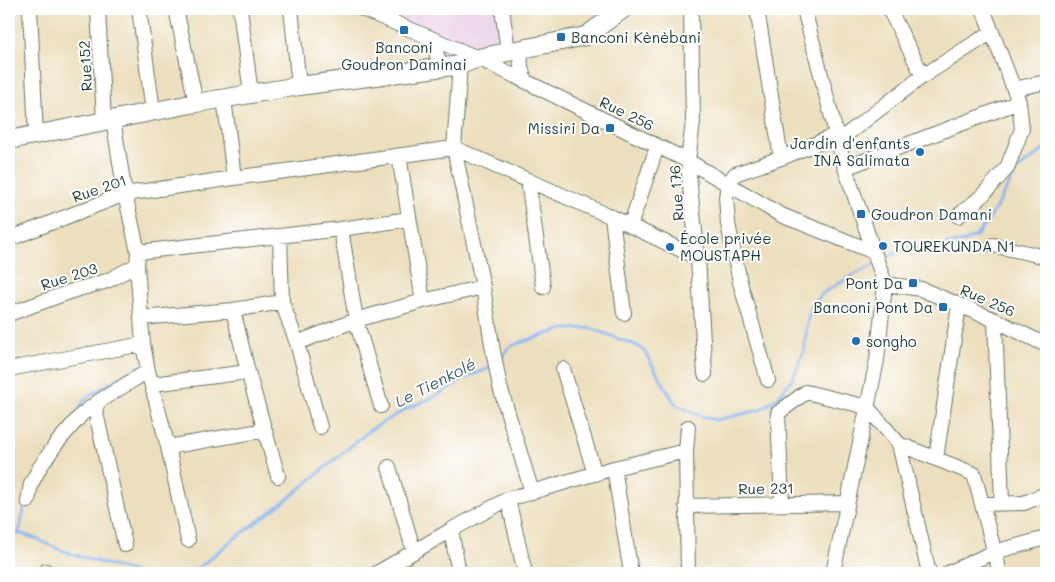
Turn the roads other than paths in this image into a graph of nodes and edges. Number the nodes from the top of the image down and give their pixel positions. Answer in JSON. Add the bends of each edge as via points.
{"nodes":[{"id":1,"x":30,"y":9,"type":"edge"},
{"id":2,"x":102,"y":9,"type":"edge"},
{"id":3,"x":138,"y":9,"type":"edge"},
{"id":4,"x":176,"y":9,"type":"edge"},
{"id":5,"x":240,"y":9,"type":"edge"},
{"id":6,"x":291,"y":9,"type":"edge"},
{"id":7,"x":362,"y":9,"type":"edge"},
{"id":8,"x":502,"y":9,"type":"edge"},
{"id":9,"x":623,"y":9,"type":"edge"},
{"id":10,"x":691,"y":9,"type":"edge"},
{"id":11,"x":757,"y":9,"type":"edge"},
{"id":12,"x":804,"y":9,"type":"edge"},
{"id":13,"x":889,"y":9,"type":"edge"},
{"id":14,"x":983,"y":9,"type":"edge"},
{"id":15,"x":992,"y":32,"type":"junction"},
{"id":16,"x":431,"y":38,"type":"junction"},
{"id":17,"x":514,"y":50,"type":"junction"},
{"id":18,"x":478,"y":58,"type":"junction"},
{"id":19,"x":460,"y":65,"type":"junction"},
{"id":20,"x":439,"y":68,"type":"junction"},
{"id":21,"x":923,"y":76,"type":"junction"},
{"id":22,"x":525,"y":81,"type":"junction"},
{"id":23,"x":1046,"y":82,"type":"edge"},
{"id":24,"x":299,"y":86,"type":"junction"},
{"id":25,"x":251,"y":94,"type":"junction"},
{"id":26,"x":1017,"y":96,"type":"junction"},
{"id":27,"x":224,"y":98,"type":"junction"},
{"id":28,"x":196,"y":103,"type":"junction"},
{"id":29,"x":153,"y":112,"type":"junction"},
{"id":30,"x":109,"y":121,"type":"junction"},
{"id":31,"x":36,"y":135,"type":"junction"},
{"id":32,"x":837,"y":137,"type":"junction"},
{"id":33,"x":9,"y":140,"type":"edge"},
{"id":34,"x":657,"y":147,"type":"junction"},
{"id":35,"x":454,"y":148,"type":"junction"},
{"id":36,"x":399,"y":156,"type":"junction"},
{"id":37,"x":781,"y":158,"type":"junction"},
{"id":38,"x":688,"y":161,"type":"junction"},
{"id":39,"x":845,"y":168,"type":"junction"},
{"id":40,"x":234,"y":178,"type":"junction"},
{"id":41,"x":528,"y":180,"type":"junction"},
{"id":42,"x":728,"y":184,"type":"junction"},
{"id":43,"x":125,"y":194,"type":"junction"},
{"id":44,"x":958,"y":216,"type":"dead end"},
{"id":45,"x":612,"y":217,"type":"junction"},
{"id":46,"x":409,"y":219,"type":"junction"},
{"id":47,"x":630,"y":226,"type":"junction"},
{"id":48,"x":341,"y":229,"type":"junction"},
{"id":49,"x":280,"y":236,"type":"junction"},
{"id":50,"x":9,"y":239,"type":"edge"},
{"id":51,"x":992,"y":245,"type":"dead end"},
{"id":52,"x":874,"y":252,"type":"junction"},
{"id":53,"x":1046,"y":257,"type":"edge"},
{"id":54,"x":138,"y":258,"type":"junction"},
{"id":55,"x":698,"y":258,"type":"junction"},
{"id":56,"x":885,"y":284,"type":"junction"},
{"id":57,"x":483,"y":287,"type":"junction"},
{"id":58,"x":543,"y":287,"type":"dead end"},
{"id":59,"x":423,"y":301,"type":"junction"},
{"id":60,"x":282,"y":302,"type":"junction"},
{"id":61,"x":959,"y":304,"type":"junction"},
{"id":62,"x":233,"y":310,"type":"junction"},
{"id":63,"x":624,"y":313,"type":"dead end"},
{"id":64,"x":9,"y":314,"type":"edge"},
{"id":65,"x":141,"y":318,"type":"junction"},
{"id":66,"x":356,"y":320,"type":"junction"},
{"id":67,"x":995,"y":320,"type":"junction"},
{"id":68,"x":297,"y":343,"type":"junction"},
{"id":69,"x":143,"y":344,"type":"junction"},
{"id":70,"x":1046,"y":345,"type":"edge"},
{"id":71,"x":9,"y":369,"type":"edge"},
{"id":72,"x":563,"y":369,"type":"dead end"},
{"id":73,"x":248,"y":372,"type":"junction"},
{"id":74,"x":705,"y":374,"type":"dead end"},
{"id":75,"x":150,"y":377,"type":"junction"},
{"id":76,"x":768,"y":380,"type":"dead end"},
{"id":77,"x":99,"y":401,"type":"junction"},
{"id":78,"x":381,"y":406,"type":"dead end"},
{"id":79,"x":867,"y":407,"type":"junction"},
{"id":80,"x":320,"y":427,"type":"dead end"},
{"id":81,"x":688,"y":427,"type":"dead end"},
{"id":82,"x":265,"y":430,"type":"junction"},
{"id":83,"x":899,"y":444,"type":"junction"},
{"id":84,"x":168,"y":447,"type":"junction"},
{"id":85,"x":686,"y":451,"type":"junction"},
{"id":86,"x":936,"y":459,"type":"junction"},
{"id":87,"x":389,"y":467,"type":"dead end"},
{"id":88,"x":614,"y":468,"type":"junction"},
{"id":89,"x":595,"y":474,"type":"junction"},
{"id":90,"x":278,"y":476,"type":"dead end"},
{"id":91,"x":532,"y":492,"type":"junction"},
{"id":92,"x":1046,"y":494,"type":"edge"},
{"id":93,"x":508,"y":499,"type":"junction"},
{"id":94,"x":28,"y":501,"type":"dead end"},
{"id":95,"x":847,"y":503,"type":"junction"},
{"id":96,"x":1002,"y":503,"type":"junction"},
{"id":97,"x":782,"y":504,"type":"junction"},
{"id":98,"x":982,"y":504,"type":"junction"},
{"id":99,"x":686,"y":506,"type":"junction"},
{"id":100,"x":451,"y":530,"type":"junction"},
{"id":101,"x":1046,"y":538,"type":"edge"},
{"id":102,"x":188,"y":540,"type":"dead end"},
{"id":103,"x":125,"y":545,"type":"dead end"},
{"id":104,"x":414,"y":552,"type":"junction"},
{"id":105,"x":994,"y":552,"type":"junction"},
{"id":106,"x":378,"y":573,"type":"edge"},
{"id":107,"x":459,"y":573,"type":"edge"},
{"id":108,"x":525,"y":573,"type":"edge"},
{"id":109,"x":630,"y":573,"type":"edge"},
{"id":110,"x":688,"y":573,"type":"edge"},
{"id":111,"x":833,"y":573,"type":"edge"},
{"id":112,"x":929,"y":573,"type":"edge"},
{"id":113,"x":948,"y":573,"type":"edge"},
{"id":114,"x":1000,"y":573,"type":"edge"}],
"edges":[{"from":1,"to":31,"type":"street"},
{"from":2,"to":30,"type":"street","name":"Rue152"},
{"from":3,"to":29,"type":"street"},
{"from":4,"to":28,"type":"street"},
{"from":5,"to":25,"type":"street"},
{"from":6,"to":24,"type":"street"},
{"from":7,"to":16,"type":"street","name":"Rue 256"},
{"from":8,"to":17,"type":"street"},
{"from":9,"to":17,"type":"main road","via":[[586,36]]},
{"from":10,"to":38,"type":"street","name":"Rue 176","via":[[693,122]]},
{"from":11,"to":37,"type":"street"},
{"from":12,"to":32,"type":"street"},
{"from":13,"to":21,"type":"street"},
{"from":14,"to":15,"type":"street"},
{"from":15,"to":21,"type":"street"},
{"from":15,"to":26,"type":"street"},
{"from":16,"to":18,"type":"street","name":"Rue 256"},
{"from":16,"to":20,"type":"street"},
{"from":17,"to":18,"type":"main road"},
{"from":17,"to":22,"type":"street"},
{"from":18,"to":19,"type":"main road"},
{"from":18,"to":22,"type":"street","name":"Rue 256"},
{"from":19,"to":20,"type":"main road"},
{"from":19,"to":35,"type":"street"},
{"from":20,"to":24,"type":"main road"},
{"from":21,"to":32,"type":"street"},
{"from":22,"to":34,"type":"street","name":"Rue 256"},
{"from":23,"to":26,"type":"street"},
{"from":24,"to":25,"type":"main road"},
{"from":25,"to":27,"type":"main road"},
{"from":26,"to":39,"type":"street"},
{"from":26,"to":44,"type":"street","via":[[1022,129],[1007,168],[981,197]]},
{"from":27,"to":28,"type":"main road"},
{"from":27,"to":40,"type":"street"},
{"from":28,"to":29,"type":"main road"},
{"from":29,"to":30,"type":"main road"},
{"from":30,"to":31,"type":"main road"},
{"from":30,"to":43,"type":"street","name":"Rue152"},
{"from":31,"to":33,"type":"main road"},
{"from":32,"to":37,"type":"street"},
{"from":32,"to":39,"type":"street"},
{"from":34,"to":38,"type":"street","name":"Rue 256"},
{"from":34,"to":47,"type":"street"},
{"from":35,"to":36,"type":"street","name":"Rue 201"},
{"from":35,"to":41,"type":"street"},
{"from":35,"to":57,"type":"street"},
{"from":36,"to":40,"type":"street","name":"Rue 201"},
{"from":36,"to":46,"type":"street"},
{"from":37,"to":42,"type":"street","via":[[735,174]]},
{"from":38,"to":42,"type":"street","name":"Rue 256"},
{"from":38,"to":55,"type":"street","name":"Rue 176"},
{"from":39,"to":52,"type":"street"},
{"from":40,"to":43,"type":"street","name":"Rue 201"},
{"from":41,"to":45,"type":"street"},
{"from":41,"to":58,"type":"street"},
{"from":42,"to":52,"type":"street","name":"Rue 256","via":[[781,215]]},
{"from":42,"to":76,"type":"street","via":[[728,224],[740,282]]},
{"from":43,"to":50,"type":"street","name":"Rue 201"},
{"from":43,"to":54,"type":"street","name":"Rue152"},
{"from":45,"to":47,"type":"street"},
{"from":45,"to":63,"type":"street"},
{"from":46,"to":48,"type":"street"},
{"from":46,"to":59,"type":"street"},
{"from":47,"to":55,"type":"street"},
{"from":48,"to":49,"type":"street"},
{"from":48,"to":66,"type":"street"},
{"from":49,"to":54,"type":"street"},
{"from":49,"to":60,"type":"street"},
{"from":51,"to":53,"type":"street"},
{"from":52,"to":56,"type":"street"},
{"from":54,"to":64,"type":"street","name":"Rue 203","via":[[107,281]]},
{"from":54,"to":65,"type":"street","name":"Rue152"},
{"from":55,"to":74,"type":"street","name":"Rue 176"},
{"from":56,"to":61,"type":"street","name":"Rue 256","via":[[921,288]]},
{"from":56,"to":79,"type":"street","via":[[877,360]]},
{"from":57,"to":59,"type":"street"},
{"from":57,"to":91,"type":"street","via":[[500,386]]},
{"from":59,"to":66,"type":"street"},
{"from":60,"to":62,"type":"street"},
{"from":60,"to":68,"type":"street"},
{"from":61,"to":67,"type":"street","name":"Rue 256"},
{"from":61,"to":86,"type":"street"},
{"from":62,"to":65,"type":"street"},
{"from":62,"to":73,"type":"street"},
{"from":65,"to":69,"type":"street","name":"Rue152"},
{"from":66,"to":68,"type":"street"},
{"from":66,"to":78,"type":"street"},
{"from":67,"to":70,"type":"street","name":"Rue 256"},
{"from":67,"to":96,"type":"street"},
{"from":68,"to":80,"type":"street"},
{"from":69,"to":71,"type":"street"},
{"from":69,"to":75,"type":"street","name":"Rue152"},
{"from":72,"to":89,"type":"street"},
{"from":73,"to":75,"type":"street"},
{"from":73,"to":82,"type":"street"},
{"from":75,"to":77,"type":"street"},
{"from":75,"to":84,"type":"street","name":"Rue152"},
{"from":77,"to":94,"type":"street","via":[[82,414],[56,444],[31,484]]},
{"from":77,"to":103,"type":"street","via":[[96,414]]},
{"from":79,"to":83,"type":"street"},
{"from":79,"to":95,"type":"street"},
{"from":79,"to":97,"type":"street","via":[[806,392],[778,412]]},
{"from":81,"to":85,"type":"street"},
{"from":82,"to":84,"type":"street"},
{"from":82,"to":90,"type":"street"},
{"from":83,"to":86,"type":"street"},
{"from":83,"to":112,"type":"street"},
{"from":84,"to":102,"type":"street","name":"Rue152"},
{"from":85,"to":88,"type":"street"},
{"from":85,"to":99,"type":"street"},
{"from":86,"to":98,"type":"street","via":[[974,474]]},
{"from":87,"to":104,"type":"street"},
{"from":88,"to":89,"type":"street"},
{"from":88,"to":109,"type":"street"},
{"from":89,"to":91,"type":"street"},
{"from":91,"to":93,"type":"street"},
{"from":92,"to":96,"type":"street","via":[[1024,503]]},
{"from":93,"to":100,"type":"street"},
{"from":93,"to":108,"type":"street"},
{"from":95,"to":97,"type":"street","name":"Rue 231"},
{"from":95,"to":111,"type":"street"},
{"from":96,"to":98,"type":"street"},
{"from":97,"to":99,"type":"street","name":"Rue 231"},
{"from":98,"to":105,"type":"street"},
{"from":99,"to":110,"type":"street"},
{"from":100,"to":104,"type":"street"},
{"from":100,"to":107,"type":"street"},
{"from":101,"to":105,"type":"street"},
{"from":104,"to":106,"type":"street"},
{"from":105,"to":113,"type":"street"},
{"from":105,"to":114,"type":"street"}]}
